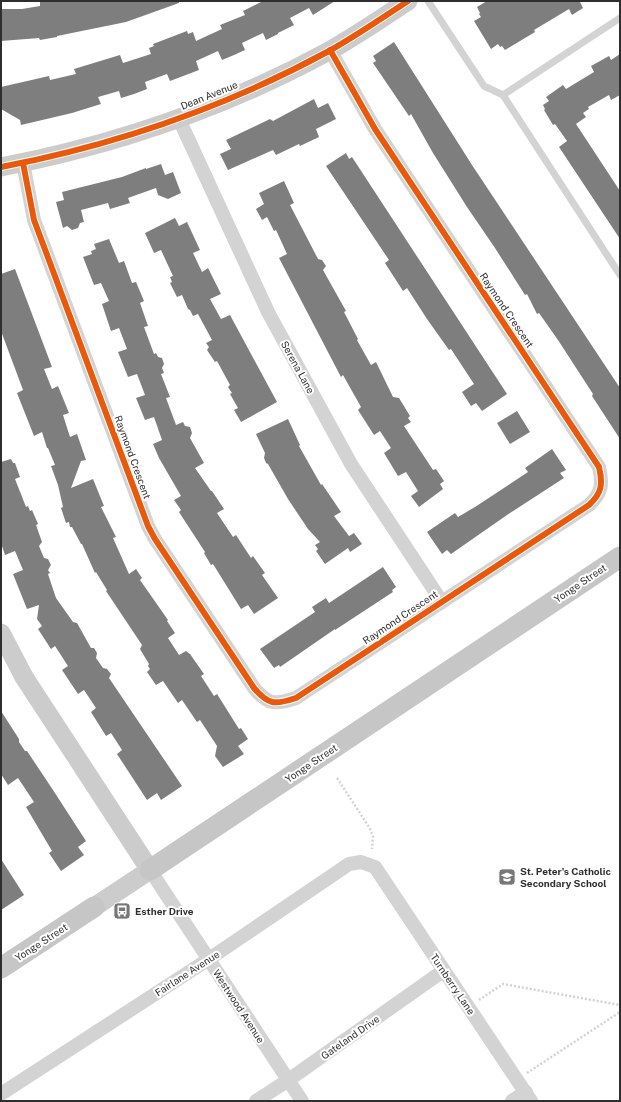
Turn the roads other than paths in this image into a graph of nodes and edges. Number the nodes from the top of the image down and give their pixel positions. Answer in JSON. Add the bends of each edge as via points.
{"nodes":[{"id":1,"x":408,"y":1,"type":"edge"},
{"id":2,"x":428,"y":1,"type":"edge"},
{"id":3,"x":620,"y":18,"type":"edge"},
{"id":4,"x":330,"y":50,"type":"junction"},
{"id":5,"x":503,"y":95,"type":"junction"},
{"id":6,"x":179,"y":118,"type":"junction"},
{"id":7,"x":23,"y":163,"type":"junction"},
{"id":8,"x":1,"y":167,"type":"edge"},
{"id":9,"x":620,"y":276,"type":"edge"},
{"id":10,"x":620,"y":557,"type":"edge"},
{"id":11,"x":442,"y":602,"type":"junction"},
{"id":12,"x":1,"y":633,"type":"edge"},
{"id":13,"x":375,"y":867,"type":"joint"},
{"id":14,"x":150,"y":870,"type":"junction"},
{"id":15,"x":94,"y":907,"type":"joint"},
{"id":16,"x":209,"y":959,"type":"junction"},
{"id":17,"x":1,"y":968,"type":"edge"},
{"id":18,"x":443,"y":971,"type":"junction"},
{"id":19,"x":287,"y":1081,"type":"junction"},
{"id":20,"x":1,"y":1094,"type":"edge"},
{"id":21,"x":528,"y":1097,"type":"edge"},
{"id":22,"x":256,"y":1101,"type":"edge"},
{"id":23,"x":302,"y":1101,"type":"edge"},
{"id":24,"x":512,"y":1101,"type":"edge"}],
"edges":[{"from":1,"to":4,"type":"street","name":"Dean Avenue"},
{"from":2,"to":5,"type":"lane","via":[[484,86]]},
{"from":3,"to":5,"type":"lane"},
{"from":4,"to":6,"type":"street","name":"Dean Avenue","via":[[241,94]]},
{"from":4,"to":11,"type":"street","name":"Raymond Crescent","via":[[375,129],[601,473],[600,493],[590,505]]},
{"from":5,"to":9,"type":"lane"},
{"from":6,"to":7,"type":"street","name":"Dean Avenue","via":[[83,149]]},
{"from":6,"to":11,"type":"street","name":"Serena Lane","via":[[276,326],[351,464]]},
{"from":7,"to":8,"type":"street","name":"Dean Avenue"},
{"from":7,"to":11,"type":"street","name":"Raymond Crescent","via":[[34,220],[148,526],[263,699],[285,702],[296,698]]},
{"from":10,"to":14,"type":"main road","name":"Yonge Street"},
{"from":12,"to":14,"type":"street","via":[[24,677]]},
{"from":13,"to":16,"type":"street","name":"Fairlane Avenue","via":[[361,862],[349,864]]},
{"from":13,"to":18,"type":"street","name":"Turnberry Lane"},
{"from":14,"to":15,"type":"street","name":"Yonge Street"},
{"from":14,"to":16,"type":"street","name":"Westwood Avenue"},
{"from":15,"to":17,"type":"main road","name":"Yonge Street"},
{"from":16,"to":19,"type":"street","name":"Westwood Avenue"},
{"from":16,"to":20,"type":"street","name":"Fairlane Avenue"},
{"from":18,"to":19,"type":"street","name":"Gateland Drive"},
{"from":18,"to":21,"type":"street","name":"Turnberry Lane"},
{"from":19,"to":22,"type":"street","name":"Gateland Drive"},
{"from":19,"to":23,"type":"street","name":"Westwood Avenue"},
{"from":21,"to":24,"type":"street"}]}
